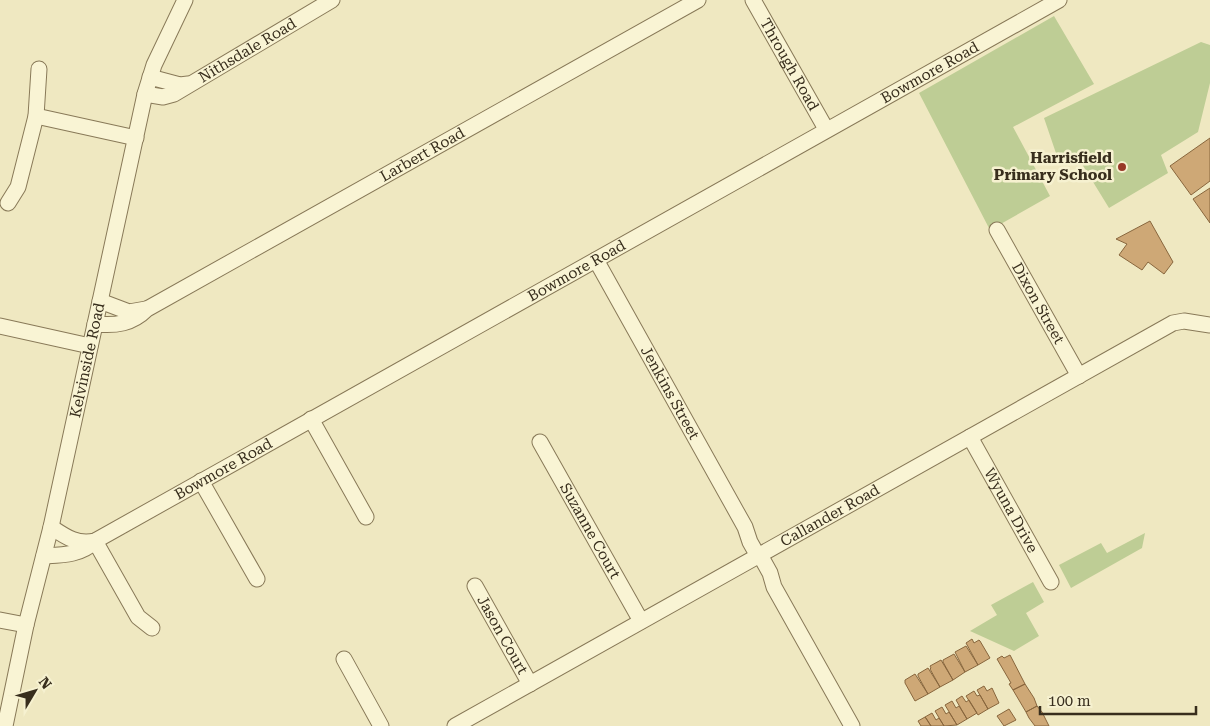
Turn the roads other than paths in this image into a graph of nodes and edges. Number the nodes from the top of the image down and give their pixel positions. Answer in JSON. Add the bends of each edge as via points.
{"nodes":[{"id":1,"x":185,"y":0,"type":"edge"},
{"id":2,"x":332,"y":0,"type":"edge"},
{"id":3,"x":698,"y":0,"type":"edge"},
{"id":4,"x":753,"y":0,"type":"edge"},
{"id":5,"x":1059,"y":0,"type":"edge"},
{"id":6,"x":39,"y":69,"type":"dead end"},
{"id":7,"x":150,"y":77,"type":"junction"},
{"id":8,"x":188,"y":84,"type":"junction"},
{"id":9,"x":145,"y":94,"type":"junction"},
{"id":10,"x":36,"y":116,"type":"junction"},
{"id":11,"x":826,"y":129,"type":"junction"},
{"id":12,"x":136,"y":138,"type":"junction"},
{"id":13,"x":8,"y":203,"type":"dead end"},
{"id":14,"x":997,"y":230,"type":"dead end"},
{"id":15,"x":596,"y":260,"type":"junction"},
{"id":16,"x":100,"y":301,"type":"junction"},
{"id":17,"x":147,"y":309,"type":"junction"},
{"id":18,"x":95,"y":324,"type":"junction"},
{"id":19,"x":1210,"y":325,"type":"edge"},
{"id":20,"x":0,"y":326,"type":"edge"},
{"id":21,"x":90,"y":346,"type":"junction"},
{"id":22,"x":1079,"y":376,"type":"junction"},
{"id":23,"x":311,"y":419,"type":"junction"},
{"id":24,"x":970,"y":437,"type":"junction"},
{"id":25,"x":540,"y":442,"type":"dead end"},
{"id":26,"x":201,"y":481,"type":"junction"},
{"id":27,"x":366,"y":517,"type":"dead end"},
{"id":28,"x":51,"y":528,"type":"junction"},
{"id":29,"x":95,"y":541,"type":"junction"},
{"id":30,"x":759,"y":555,"type":"junction"},
{"id":31,"x":44,"y":556,"type":"junction"},
{"id":32,"x":257,"y":579,"type":"dead end"},
{"id":33,"x":1051,"y":582,"type":"dead end"},
{"id":34,"x":475,"y":586,"type":"dead end"},
{"id":35,"x":0,"y":620,"type":"edge"},
{"id":36,"x":641,"y":622,"type":"junction"},
{"id":37,"x":26,"y":625,"type":"junction"},
{"id":38,"x":152,"y":628,"type":"dead end"},
{"id":39,"x":344,"y":659,"type":"dead end"},
{"id":40,"x":530,"y":684,"type":"junction"},
{"id":41,"x":5,"y":726,"type":"edge"},
{"id":42,"x":381,"y":726,"type":"edge"},
{"id":43,"x":454,"y":726,"type":"edge"},
{"id":44,"x":852,"y":726,"type":"edge"}],
"edges":[{"from":1,"to":7,"type":"street","name":"Kelvinside Road"},
{"from":2,"to":8,"type":"street","name":"Nithsdale Road"},
{"from":3,"to":17,"type":"street","name":"Larbert Road"},
{"from":4,"to":11,"type":"street","name":"Through Road"},
{"from":5,"to":11,"type":"street","name":"Bowmore Road"},
{"from":6,"to":10,"type":"street"},
{"from":7,"to":8,"type":"street","name":"Nithsdale Road"},
{"from":7,"to":9,"type":"street","name":"Kelvinside Road"},
{"from":8,"to":9,"type":"street","name":"Nithsdale Road","via":[[169,96]]},
{"from":9,"to":12,"type":"street","name":"Kelvinside Road"},
{"from":10,"to":12,"type":"street"},
{"from":10,"to":13,"type":"street","via":[[18,187]]},
{"from":11,"to":15,"type":"street","name":"Bowmore Road"},
{"from":12,"to":16,"type":"street","name":"Kelvinside Road"},
{"from":14,"to":22,"type":"street","name":"Dixon Street"},
{"from":15,"to":23,"type":"street","name":"Bowmore Road"},
{"from":15,"to":30,"type":"street","name":"Jenkins Street","via":[[752,533]]},
{"from":16,"to":17,"type":"street","name":"Larbert Road","via":[[129,312]]},
{"from":16,"to":18,"type":"street","name":"Kelvinside Road"},
{"from":17,"to":18,"type":"street","name":"Larbert Road","via":[[123,324]]},
{"from":18,"to":21,"type":"street","name":"Kelvinside Road"},
{"from":19,"to":22,"type":"street","name":"Callander Road","via":[[1184,321],[1173,323]]},
{"from":20,"to":21,"type":"street"},
{"from":21,"to":28,"type":"street","name":"Kelvinside Road"},
{"from":22,"to":24,"type":"street","name":"Callander Road"},
{"from":23,"to":26,"type":"street","name":"Bowmore Road"},
{"from":23,"to":27,"type":"street"},
{"from":24,"to":30,"type":"street","name":"Callander Road"},
{"from":24,"to":33,"type":"street","name":"Wyuna Drive"},
{"from":25,"to":36,"type":"street","name":"Suzanne Court"},
{"from":26,"to":29,"type":"street","name":"Bowmore Road"},
{"from":26,"to":32,"type":"street"},
{"from":28,"to":29,"type":"street","via":[[73,541]]},
{"from":28,"to":31,"type":"street","name":"Kelvinside Road"},
{"from":29,"to":31,"type":"street","name":"Bowmore Road","via":[[77,552]]},
{"from":29,"to":38,"type":"street","via":[[138,617]]},
{"from":30,"to":36,"type":"street","name":"Callander Road"},
{"from":30,"to":44,"type":"street","name":"Jenkins Street","via":[[766,577]]},
{"from":31,"to":37,"type":"street","name":"Kelvinside Road"},
{"from":34,"to":40,"type":"street","name":"Jason Court"},
{"from":35,"to":37,"type":"street"},
{"from":36,"to":40,"type":"street","name":"Callander Road"},
{"from":37,"to":41,"type":"street","name":"Kelvinside Road"},
{"from":39,"to":42,"type":"street"},
{"from":40,"to":43,"type":"street","name":"Callander Road"}]}
